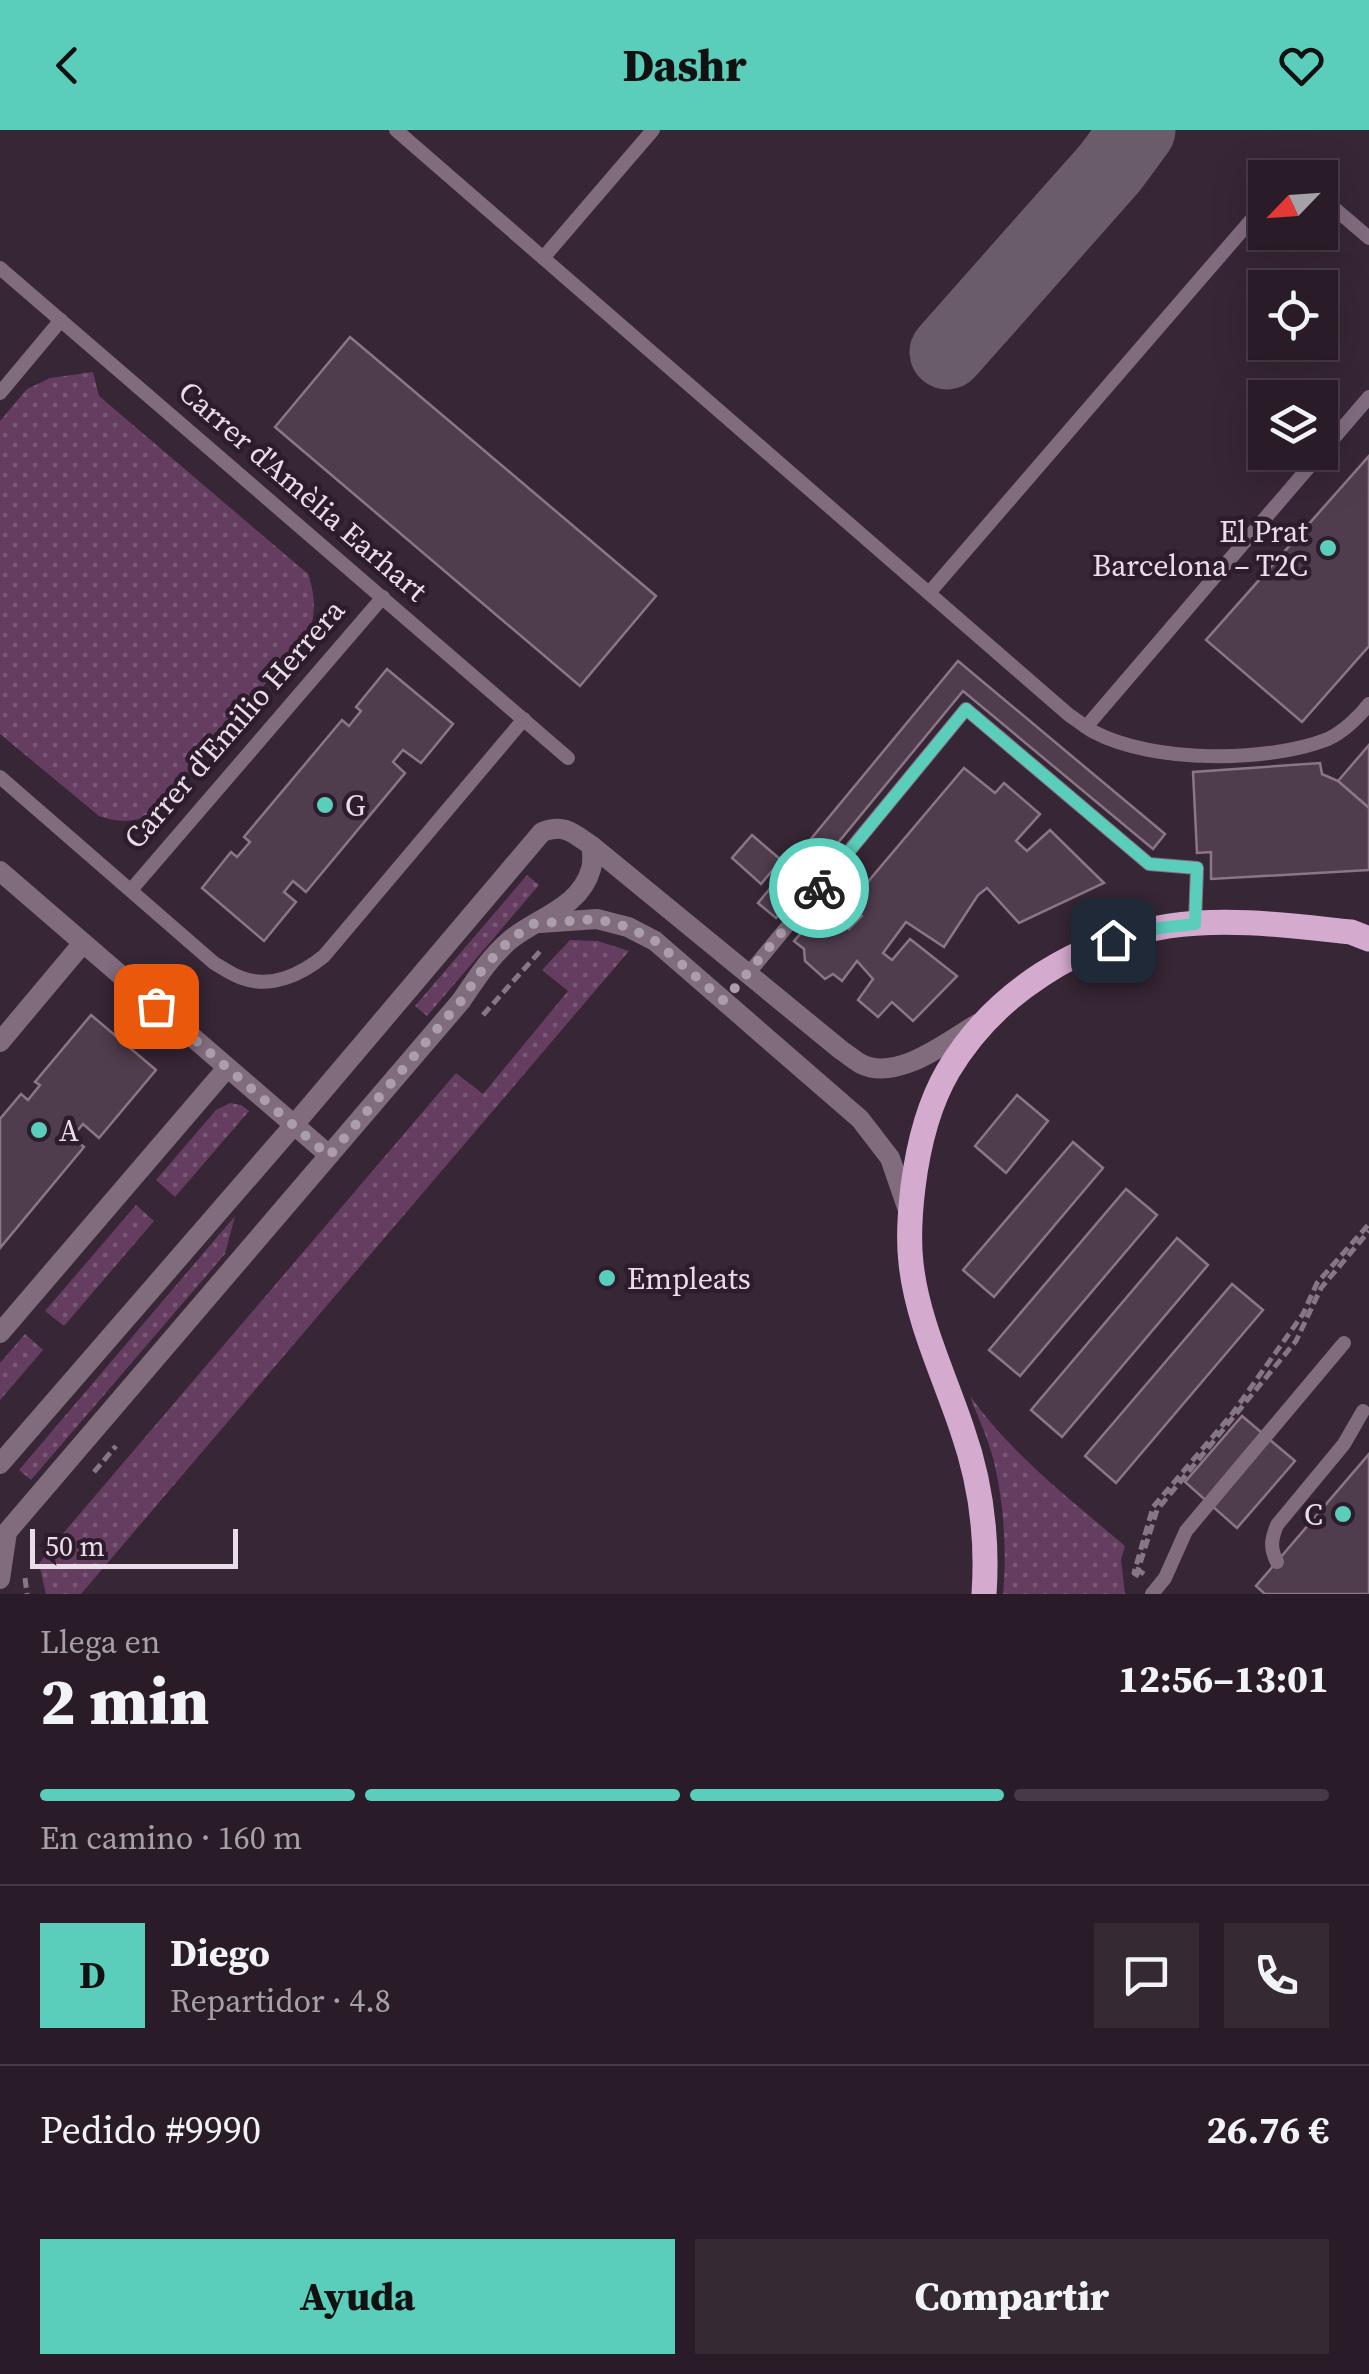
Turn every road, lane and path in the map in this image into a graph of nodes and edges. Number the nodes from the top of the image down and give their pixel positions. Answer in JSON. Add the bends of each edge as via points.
{"nodes":[{"id":1,"x":396,"y":130,"type":"edge"},
{"id":2,"x":653,"y":130,"type":"edge"},
{"id":3,"x":1338,"y":211,"type":"edge"},
{"id":4,"x":1248,"y":224,"type":"edge"},
{"id":5,"x":1369,"y":238,"type":"edge"},
{"id":6,"x":543,"y":258,"type":"junction"},
{"id":7,"x":0,"y":268,"type":"edge"},
{"id":8,"x":61,"y":320,"type":"junction"},
{"id":9,"x":0,"y":393,"type":"edge"},
{"id":10,"x":1369,"y":397,"type":"edge"},
{"id":11,"x":929,"y":594,"type":"junction"},
{"id":12,"x":384,"y":597,"type":"junction"},
{"id":13,"x":1369,"y":704,"type":"edge"},
{"id":14,"x":524,"y":719,"type":"junction"},
{"id":15,"x":1086,"y":726,"type":"junction"},
{"id":16,"x":568,"y":758,"type":"dead end"},
{"id":17,"x":0,"y":777,"type":"edge"},
{"id":18,"x":592,"y":846,"type":"junction"},
{"id":19,"x":0,"y":872,"type":"edge"},
{"id":20,"x":131,"y":890,"type":"junction"},
{"id":21,"x":532,"y":924,"type":"junction"},
{"id":22,"x":1195,"y":924,"type":"junction"},
{"id":23,"x":1363,"y":933,"type":"edge"},
{"id":24,"x":550,"y":940,"type":"dead end"},
{"id":25,"x":84,"y":944,"type":"junction"},
{"id":26,"x":748,"y":974,"type":"junction"},
{"id":27,"x":724,"y":1001,"type":"junction"},
{"id":28,"x":484,"y":1014,"type":"dead end"},
{"id":29,"x":991,"y":1014,"type":"junction"},
{"id":30,"x":0,"y":1042,"type":"edge"},
{"id":31,"x":228,"y":1068,"type":"junction"},
{"id":32,"x":294,"y":1125,"type":"junction"},
{"id":33,"x":329,"y":1156,"type":"junction"},
{"id":34,"x":910,"y":1216,"type":"junction"},
{"id":35,"x":1369,"y":1228,"type":"edge"},
{"id":36,"x":0,"y":1333,"type":"edge"},
{"id":37,"x":1344,"y":1343,"type":"dead end"},
{"id":38,"x":1362,"y":1411,"type":"dead end"},
{"id":39,"x":126,"y":1433,"type":"dead end"},
{"id":40,"x":0,"y":1464,"type":"edge"},
{"id":41,"x":90,"y":1476,"type":"dead end"},
{"id":42,"x":1277,"y":1562,"type":"dead end"},
{"id":43,"x":24,"y":1576,"type":"dead end"},
{"id":44,"x":0,"y":1579,"type":"edge"},
{"id":45,"x":1156,"y":1590,"type":"edge"},
{"id":46,"x":28,"y":1594,"type":"edge"},
{"id":47,"x":984,"y":1594,"type":"edge"}],
"edges":[{"from":1,"to":6,"type":"lane"},
{"from":2,"to":6,"type":"lane"},
{"from":3,"to":5,"type":"lane"},
{"from":4,"to":11,"type":"lane"},
{"from":6,"to":11,"type":"lane"},
{"from":7,"to":8,"type":"lane","name":"Carrer d'Amèlia Earhart"},
{"from":8,"to":9,"type":"lane"},
{"from":8,"to":12,"type":"lane","name":"Carrer d'Amèlia Earhart"},
{"from":10,"to":15,"type":"lane"},
{"from":11,"to":15,"type":"lane"},
{"from":12,"to":14,"type":"lane","name":"Carrer d'Amèlia Earhart"},
{"from":12,"to":20,"type":"lane","name":"Carrer d'Emilio Herrera"},
{"from":13,"to":15,"type":"lane","via":[[1332,738],[1203,758],[1131,745]]},
{"from":14,"to":16,"type":"lane","name":"Carrer d'Amèlia Earhart"},
{"from":14,"to":20,"type":"lane","via":[[324,956],[302,972],[270,982],[242,978],[214,963]]},
{"from":17,"to":20,"type":"lane"},
{"from":18,"to":21,"type":"street","via":[[592,868],[577,895]]},
{"from":18,"to":26,"type":"street"},
{"from":18,"to":32,"type":"street","via":[[568,830],[542,832]]},
{"from":19,"to":25,"type":"street"},
{"from":21,"to":27,"type":"street","via":[[597,919],[628,927],[655,941]]},
{"from":21,"to":33,"type":"street","via":[[484,967]]},
{"from":22,"to":23,"type":"main road"},
{"from":22,"to":26,"type":"lane","via":[[1197,868],[1149,864],[966,709]]},
{"from":22,"to":29,"type":"main road","via":[[1090,948]]},
{"from":24,"to":28,"type":"path"},
{"from":25,"to":30,"type":"street"},
{"from":25,"to":31,"type":"street"},
{"from":26,"to":27,"type":"street"},
{"from":26,"to":29,"type":"street","via":[[864,1066],[890,1068],[921,1059]]},
{"from":27,"to":34,"type":"street","via":[[860,1119],[890,1158]]},
{"from":29,"to":34,"type":"main road","via":[[948,1070],[931,1108]]},
{"from":31,"to":32,"type":"street"},
{"from":31,"to":36,"type":"street"},
{"from":32,"to":33,"type":"street"},
{"from":32,"to":40,"type":"street"},
{"from":33,"to":44,"type":"street","via":[[7,1532]]},
{"from":34,"to":47,"type":"main road","via":[[910,1263],[921,1315],[964,1434],[985,1525]]},
{"from":35,"to":45,"type":"path","via":[[1320,1288],[1296,1341],[1157,1510],[1138,1570]]},
{"from":37,"to":45,"type":"lane","via":[[1186,1532]]},
{"from":38,"to":42,"type":"lane","via":[[1344,1444],[1277,1526],[1271,1550]]},
{"from":39,"to":41,"type":"path"},
{"from":43,"to":46,"type":"path"}]}
